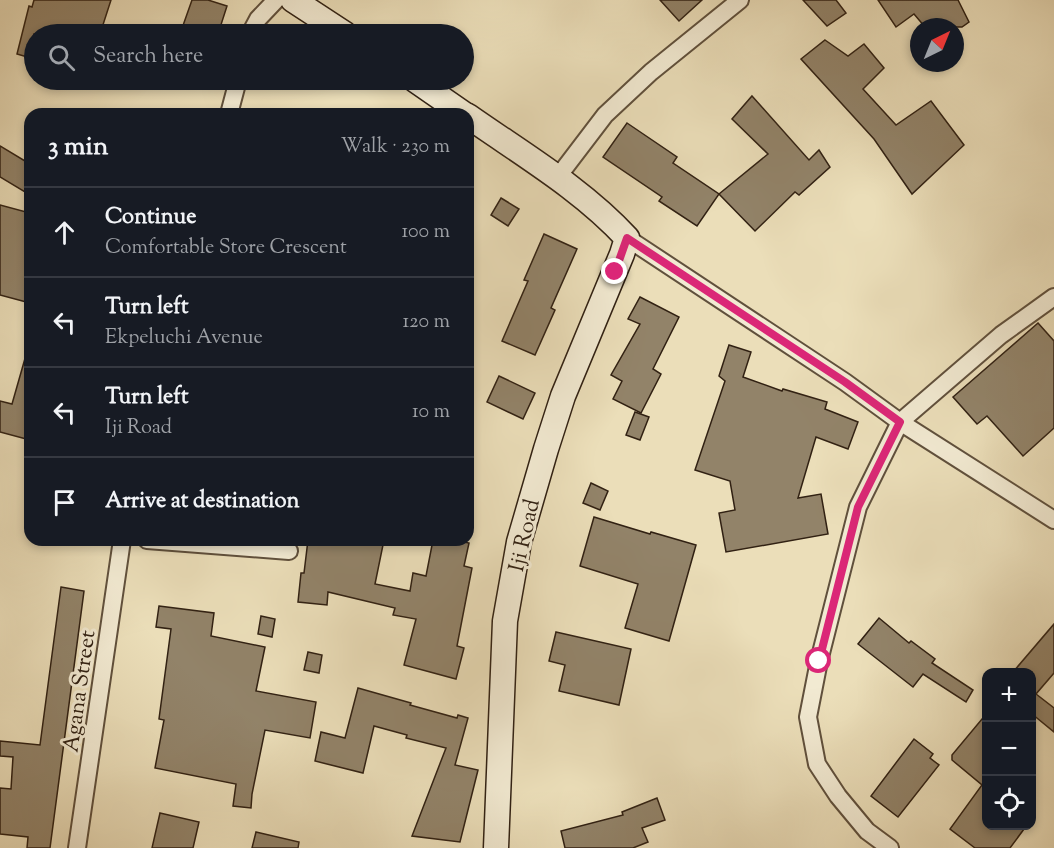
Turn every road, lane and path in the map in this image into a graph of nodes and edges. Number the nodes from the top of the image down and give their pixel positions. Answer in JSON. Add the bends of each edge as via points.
{"nodes":[{"id":1,"x":276,"y":0,"type":"edge"},
{"id":2,"x":293,"y":0,"type":"edge"},
{"id":3,"x":740,"y":0,"type":"edge"},
{"id":4,"x":255,"y":24,"type":"edge"},
{"id":5,"x":330,"y":24,"type":"edge"},
{"id":6,"x":235,"y":90,"type":"edge"},
{"id":7,"x":430,"y":90,"type":"edge"},
{"id":8,"x":231,"y":108,"type":"edge"},
{"id":9,"x":456,"y":108,"type":"edge"},
{"id":10,"x":474,"y":121,"type":"edge"},
{"id":11,"x":557,"y":178,"type":"junction"},
{"id":12,"x":627,"y":238,"type":"junction"},
{"id":13,"x":1054,"y":297,"type":"edge"},
{"id":14,"x":900,"y":422,"type":"junction"},
{"id":15,"x":1054,"y":520,"type":"edge"},
{"id":16,"x":121,"y":546,"type":"edge"},
{"id":17,"x":224,"y":546,"type":"edge"},
{"id":18,"x":289,"y":551,"type":"dead end"},
{"id":19,"x":77,"y":848,"type":"edge"},
{"id":20,"x":496,"y":848,"type":"edge"},
{"id":21,"x":890,"y":848,"type":"edge"}],
"edges":[{"from":1,"to":4,"type":"street"},
{"from":2,"to":5,"type":"street"},
{"from":3,"to":11,"type":"street","via":[[605,115]]},
{"from":6,"to":8,"type":"street"},
{"from":7,"to":9,"type":"street"},
{"from":10,"to":11,"type":"street"},
{"from":11,"to":12,"type":"street"},
{"from":12,"to":14,"type":"street"},
{"from":12,"to":20,"type":"street","name":"Iji Road","via":[[563,396],[519,542],[505,621]]},
{"from":13,"to":14,"type":"street","via":[[1001,336]]},
{"from":14,"to":15,"type":"street"},
{"from":14,"to":21,"type":"street","via":[[858,507],[808,717],[817,764],[837,796],[867,831]]},
{"from":16,"to":19,"type":"street","name":"Agana Street"},
{"from":17,"to":18,"type":"street"}]}
